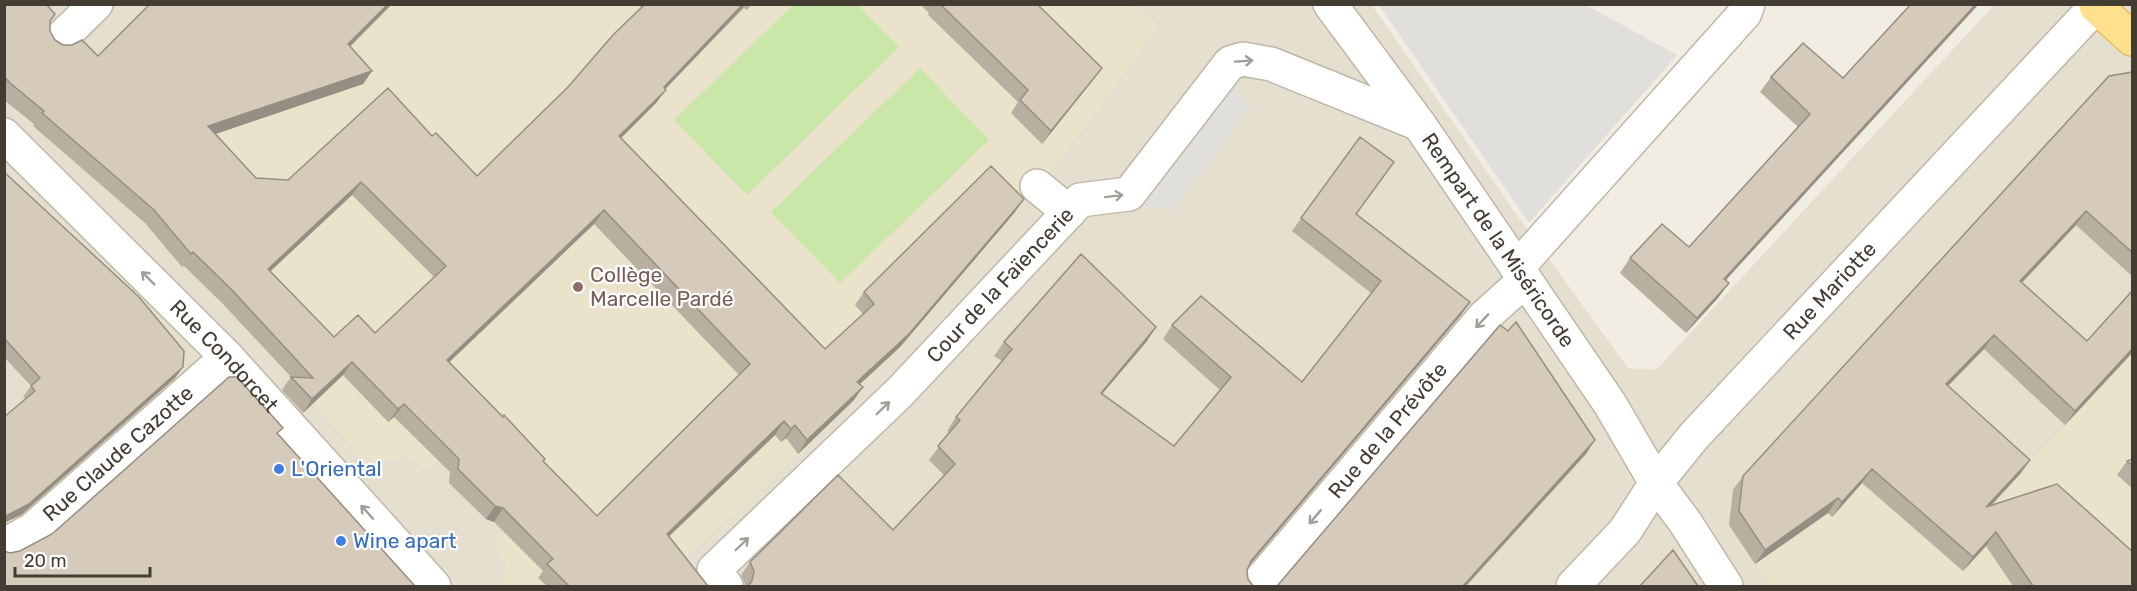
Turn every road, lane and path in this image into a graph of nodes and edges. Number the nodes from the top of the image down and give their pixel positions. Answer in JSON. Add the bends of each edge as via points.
{"nodes":[{"id":1,"x":96,"y":4,"type":"edge"},
{"id":2,"x":1330,"y":4,"type":"edge"},
{"id":3,"x":1748,"y":4,"type":"edge"},
{"id":4,"x":2096,"y":5,"type":"edge"},
{"id":5,"x":2133,"y":39,"type":"edge"},
{"id":6,"x":59,"y":40,"type":"edge"},
{"id":7,"x":1419,"y":124,"type":"junction"},
{"id":8,"x":4,"y":135,"type":"edge"},
{"id":9,"x":1037,"y":186,"type":"dead end"},
{"id":10,"x":1069,"y":212,"type":"junction"},
{"id":11,"x":1521,"y":274,"type":"junction"},
{"id":12,"x":227,"y":357,"type":"junction"},
{"id":13,"x":1656,"y":483,"type":"junction"},
{"id":14,"x":4,"y":545,"type":"edge"},
{"id":15,"x":434,"y":586,"type":"edge"},
{"id":16,"x":726,"y":586,"type":"edge"},
{"id":17,"x":1256,"y":586,"type":"edge"},
{"id":18,"x":1573,"y":586,"type":"edge"},
{"id":19,"x":1726,"y":586,"type":"edge"}],
"edges":[{"from":1,"to":6,"type":"street"},
{"from":2,"to":7,"type":"street","name":"Rempart de la Miséricorde"},
{"from":3,"to":11,"type":"street","name":"Rue de la Prévôte","via":[[1738,22]]},
{"from":4,"to":5,"type":"main road"},
{"from":4,"to":13,"type":"street","name":"Rue Mariotte","via":[[1694,436]]},
{"from":10,"to":7,"type":"street","name":"Cour de la Faïencerie","one_way":true,"via":[[1080,200],[1129,194],[1230,63],[1243,58],[1271,64]]},
{"from":7,"to":11,"type":"street","name":"Rempart de la Miséricorde"},
{"from":12,"to":8,"type":"street","name":"Rue Condorcet","one_way":true},
{"from":9,"to":10,"type":"street"},
{"from":16,"to":10,"type":"street","name":"Cour de la Faïencerie","one_way":true,"via":[[714,570],[900,392]]},
{"from":11,"to":13,"type":"street","name":"Rempart de la Miséricorde","via":[[1610,404]]},
{"from":11,"to":17,"type":"street","name":"Rue de la Prévôte","one_way":true},
{"from":12,"to":14,"type":"street","name":"Rue Claude Cazotte","via":[[32,530]]},
{"from":15,"to":12,"type":"street","name":"Rue Condorcet","one_way":true},
{"from":13,"to":18,"type":"street","name":"Rue Mariotte","via":[[1625,531]]},
{"from":13,"to":19,"type":"street","name":"Rempart de la Miséricorde"}]}
